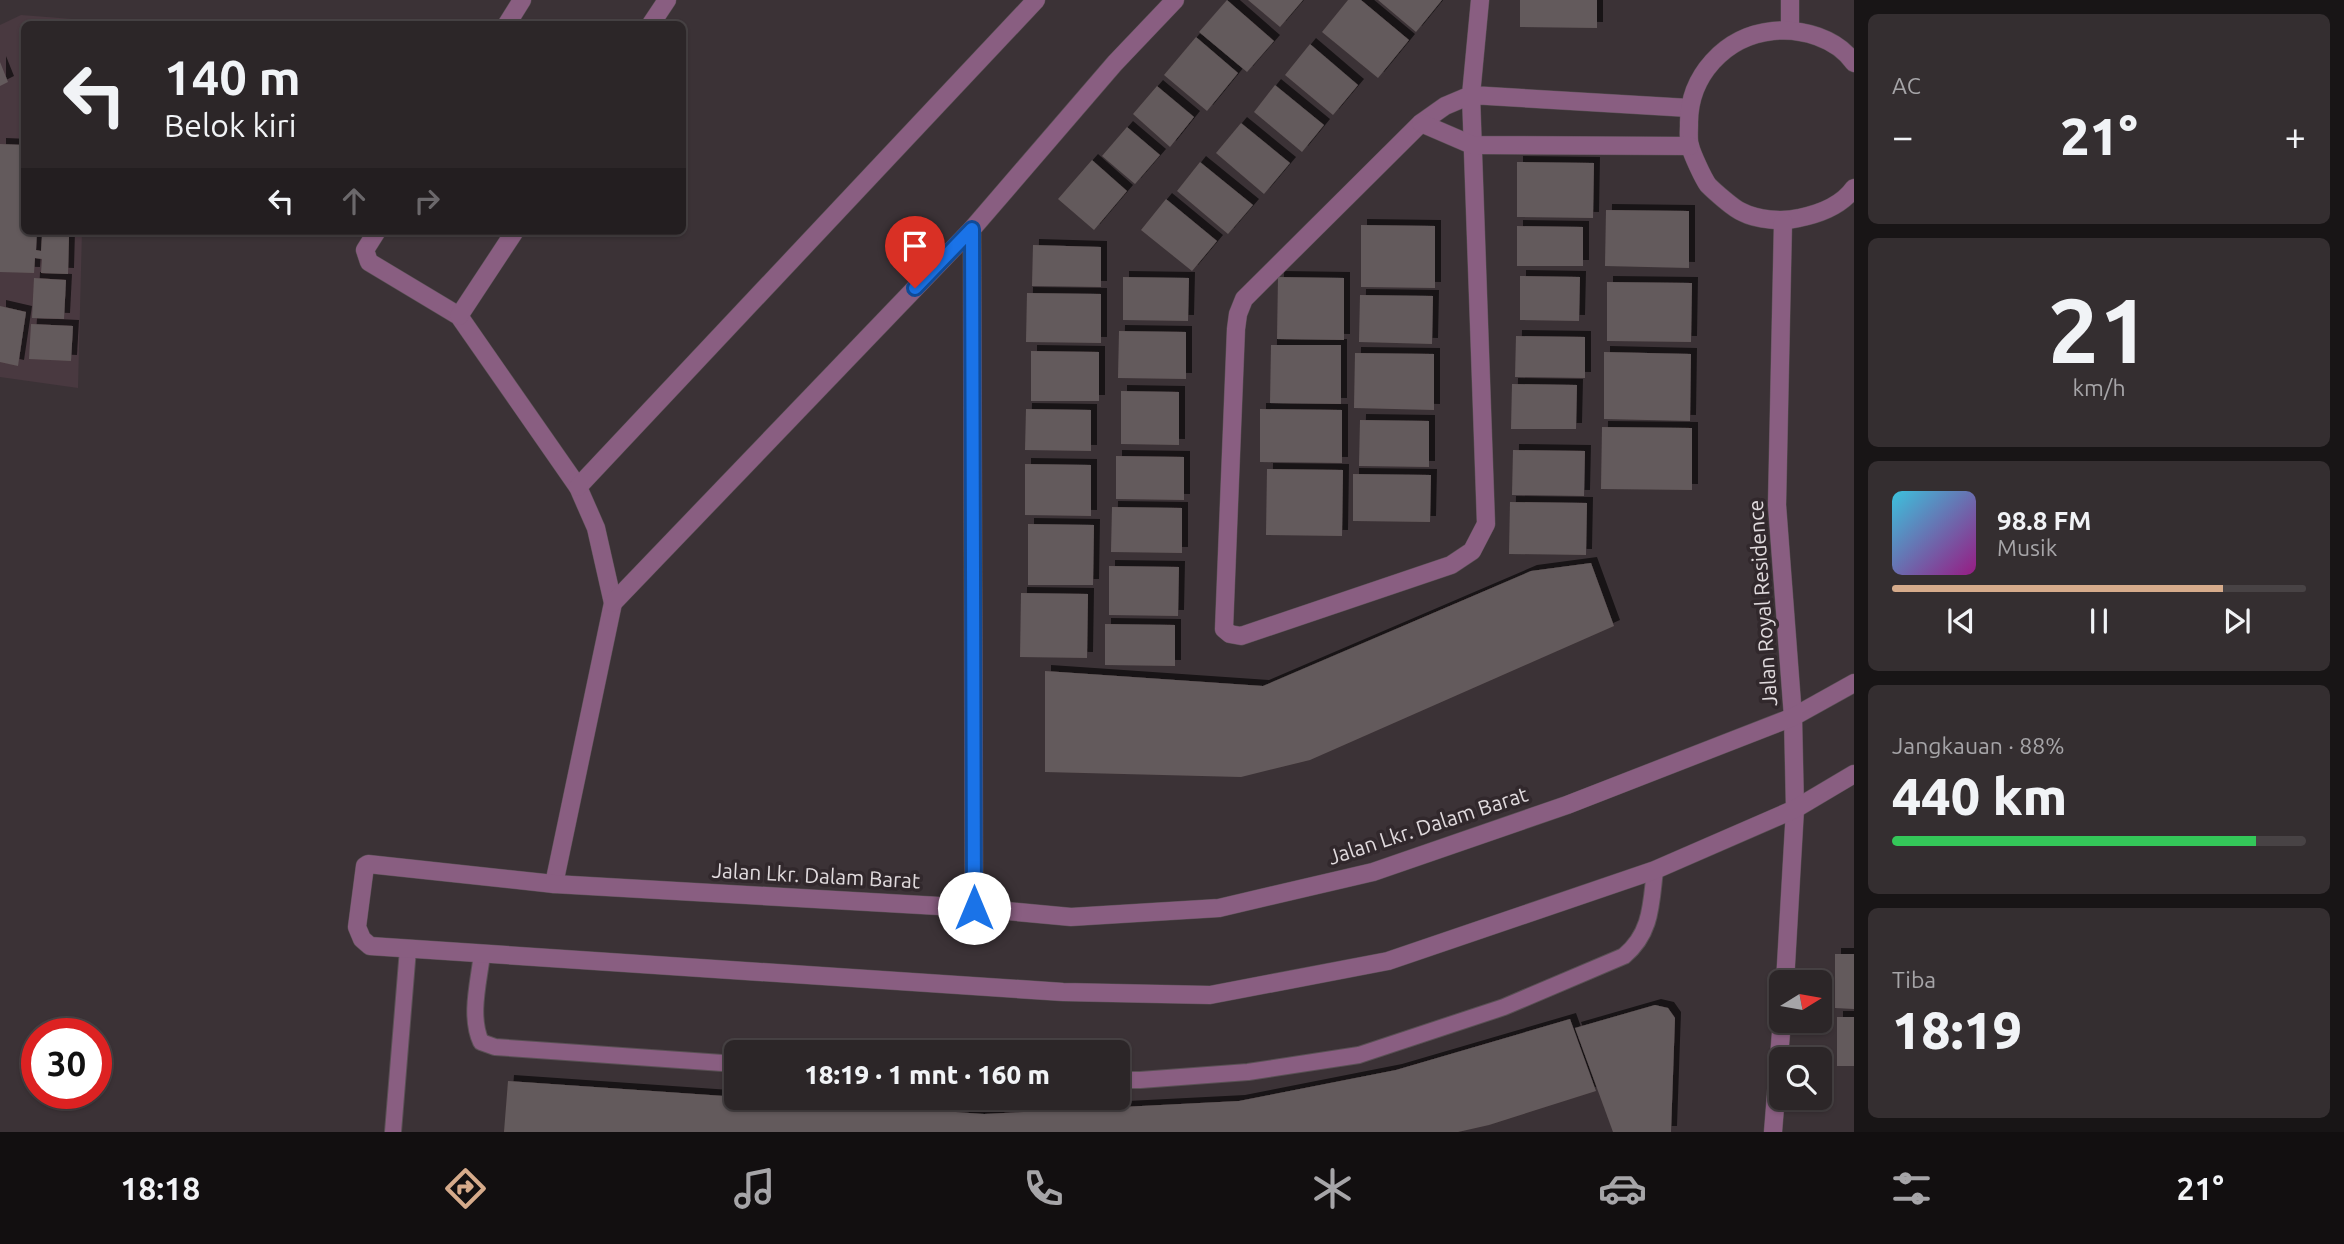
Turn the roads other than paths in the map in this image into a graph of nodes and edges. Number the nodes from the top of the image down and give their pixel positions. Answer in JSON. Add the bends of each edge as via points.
{"nodes":[{"id":1,"x":522,"y":0,"type":"edge"},
{"id":2,"x":667,"y":0,"type":"edge"},
{"id":3,"x":1036,"y":0,"type":"edge"},
{"id":4,"x":1175,"y":0,"type":"edge"},
{"id":5,"x":1480,"y":0,"type":"edge"},
{"id":6,"x":1790,"y":0,"type":"edge"},
{"id":7,"x":652,"y":13,"type":"edge"},
{"id":8,"x":510,"y":21,"type":"edge"},
{"id":9,"x":1790,"y":29,"type":"junction"},
{"id":10,"x":1854,"y":63,"type":"edge"},
{"id":11,"x":1471,"y":95,"type":"junction"},
{"id":12,"x":1689,"y":108,"type":"junction"},
{"id":13,"x":1421,"y":123,"type":"junction"},
{"id":14,"x":1472,"y":145,"type":"junction"},
{"id":15,"x":1690,"y":146,"type":"junction"},
{"id":16,"x":1854,"y":188,"type":"edge"},
{"id":17,"x":1783,"y":222,"type":"junction"},
{"id":18,"x":972,"y":229,"type":"junction"},
{"id":19,"x":374,"y":235,"type":"edge"},
{"id":20,"x":512,"y":235,"type":"edge"},
{"id":21,"x":459,"y":316,"type":"junction"},
{"id":22,"x":578,"y":487,"type":"junction"},
{"id":23,"x":613,"y":603,"type":"junction"},
{"id":24,"x":1854,"y":683,"type":"edge"},
{"id":25,"x":1793,"y":717,"type":"junction"},
{"id":26,"x":1854,"y":774,"type":"edge"},
{"id":27,"x":1795,"y":809,"type":"junction"},
{"id":28,"x":1655,"y":870,"type":"junction"},
{"id":29,"x":554,"y":884,"type":"junction"},
{"id":30,"x":974,"y":908,"type":"junction"},
{"id":31,"x":408,"y":949,"type":"junction"},
{"id":32,"x":482,"y":954,"type":"junction"},
{"id":33,"x":1786,"y":970,"type":"edge"},
{"id":34,"x":1781,"y":1033,"type":"edge"},
{"id":35,"x":724,"y":1063,"type":"edge"},
{"id":36,"x":1130,"y":1080,"type":"edge"},
{"id":37,"x":393,"y":1132,"type":"edge"},
{"id":38,"x":1773,"y":1132,"type":"edge"}],
"edges":[{"from":1,"to":8,"type":"street"},
{"from":2,"to":7,"type":"street"},
{"from":3,"to":22,"type":"street"},
{"from":4,"to":18,"type":"street"},
{"from":5,"to":11,"type":"street"},
{"from":6,"to":9,"type":"street"},
{"from":9,"to":10,"type":"street","via":[[1822,38]]},
{"from":9,"to":12,"type":"street","via":[[1755,33],[1724,49],[1701,76]]},
{"from":11,"to":12,"type":"street"},
{"from":11,"to":13,"type":"street"},
{"from":11,"to":14,"type":"street"},
{"from":12,"to":15,"type":"street"},
{"from":13,"to":14,"type":"street"},
{"from":13,"to":14,"type":"street","via":[[1244,299],[1238,314],[1224,629],[1230,635],[1241,636],[1451,565],[1472,551],[1486,524]]},
{"from":14,"to":15,"type":"street"},
{"from":15,"to":17,"type":"street","via":[[1708,185],[1741,212]]},
{"from":16,"to":17,"type":"street","via":[[1818,215]]},
{"from":17,"to":25,"type":"street","name":"Jalan Royal Residence","via":[[1777,505]]},
{"from":18,"to":23,"type":"street"},
{"from":18,"to":30,"type":"street"},
{"from":19,"to":21,"type":"street","via":[[365,250],[369,262]]},
{"from":20,"to":21,"type":"street"},
{"from":21,"to":22,"type":"street"},
{"from":22,"to":23,"type":"street","via":[[596,528]]},
{"from":23,"to":29,"type":"street"},
{"from":24,"to":25,"type":"street","name":"Jalan Lkr. Dalam Barat"},
{"from":25,"to":27,"type":"street","name":"Jalan Royal Residence"},
{"from":25,"to":30,"type":"street","name":"Jalan Lkr. Dalam Barat","via":[[1567,805],[1373,872],[1245,902],[1219,908],[1071,917]]},
{"from":26,"to":27,"type":"street"},
{"from":27,"to":28,"type":"street"},
{"from":27,"to":33,"type":"street","name":"Jalan Royal Residence"},
{"from":28,"to":32,"type":"street","via":[[1388,961],[1210,995],[1063,992]]},
{"from":28,"to":36,"type":"lane","via":[[1649,919],[1634,948],[1504,1007],[1359,1055],[1248,1072]]},
{"from":29,"to":30,"type":"street","name":"Jalan Lkr. Dalam Barat"},
{"from":29,"to":31,"type":"street","name":"Jalan Lkr. Dalam Barat","via":[[368,864],[357,927],[362,939],[370,946]]},
{"from":31,"to":32,"type":"street"},
{"from":31,"to":37,"type":"lane"},
{"from":32,"to":35,"type":"lane","via":[[476,1002],[481,1042],[495,1047]]},
{"from":34,"to":38,"type":"street"}]}
